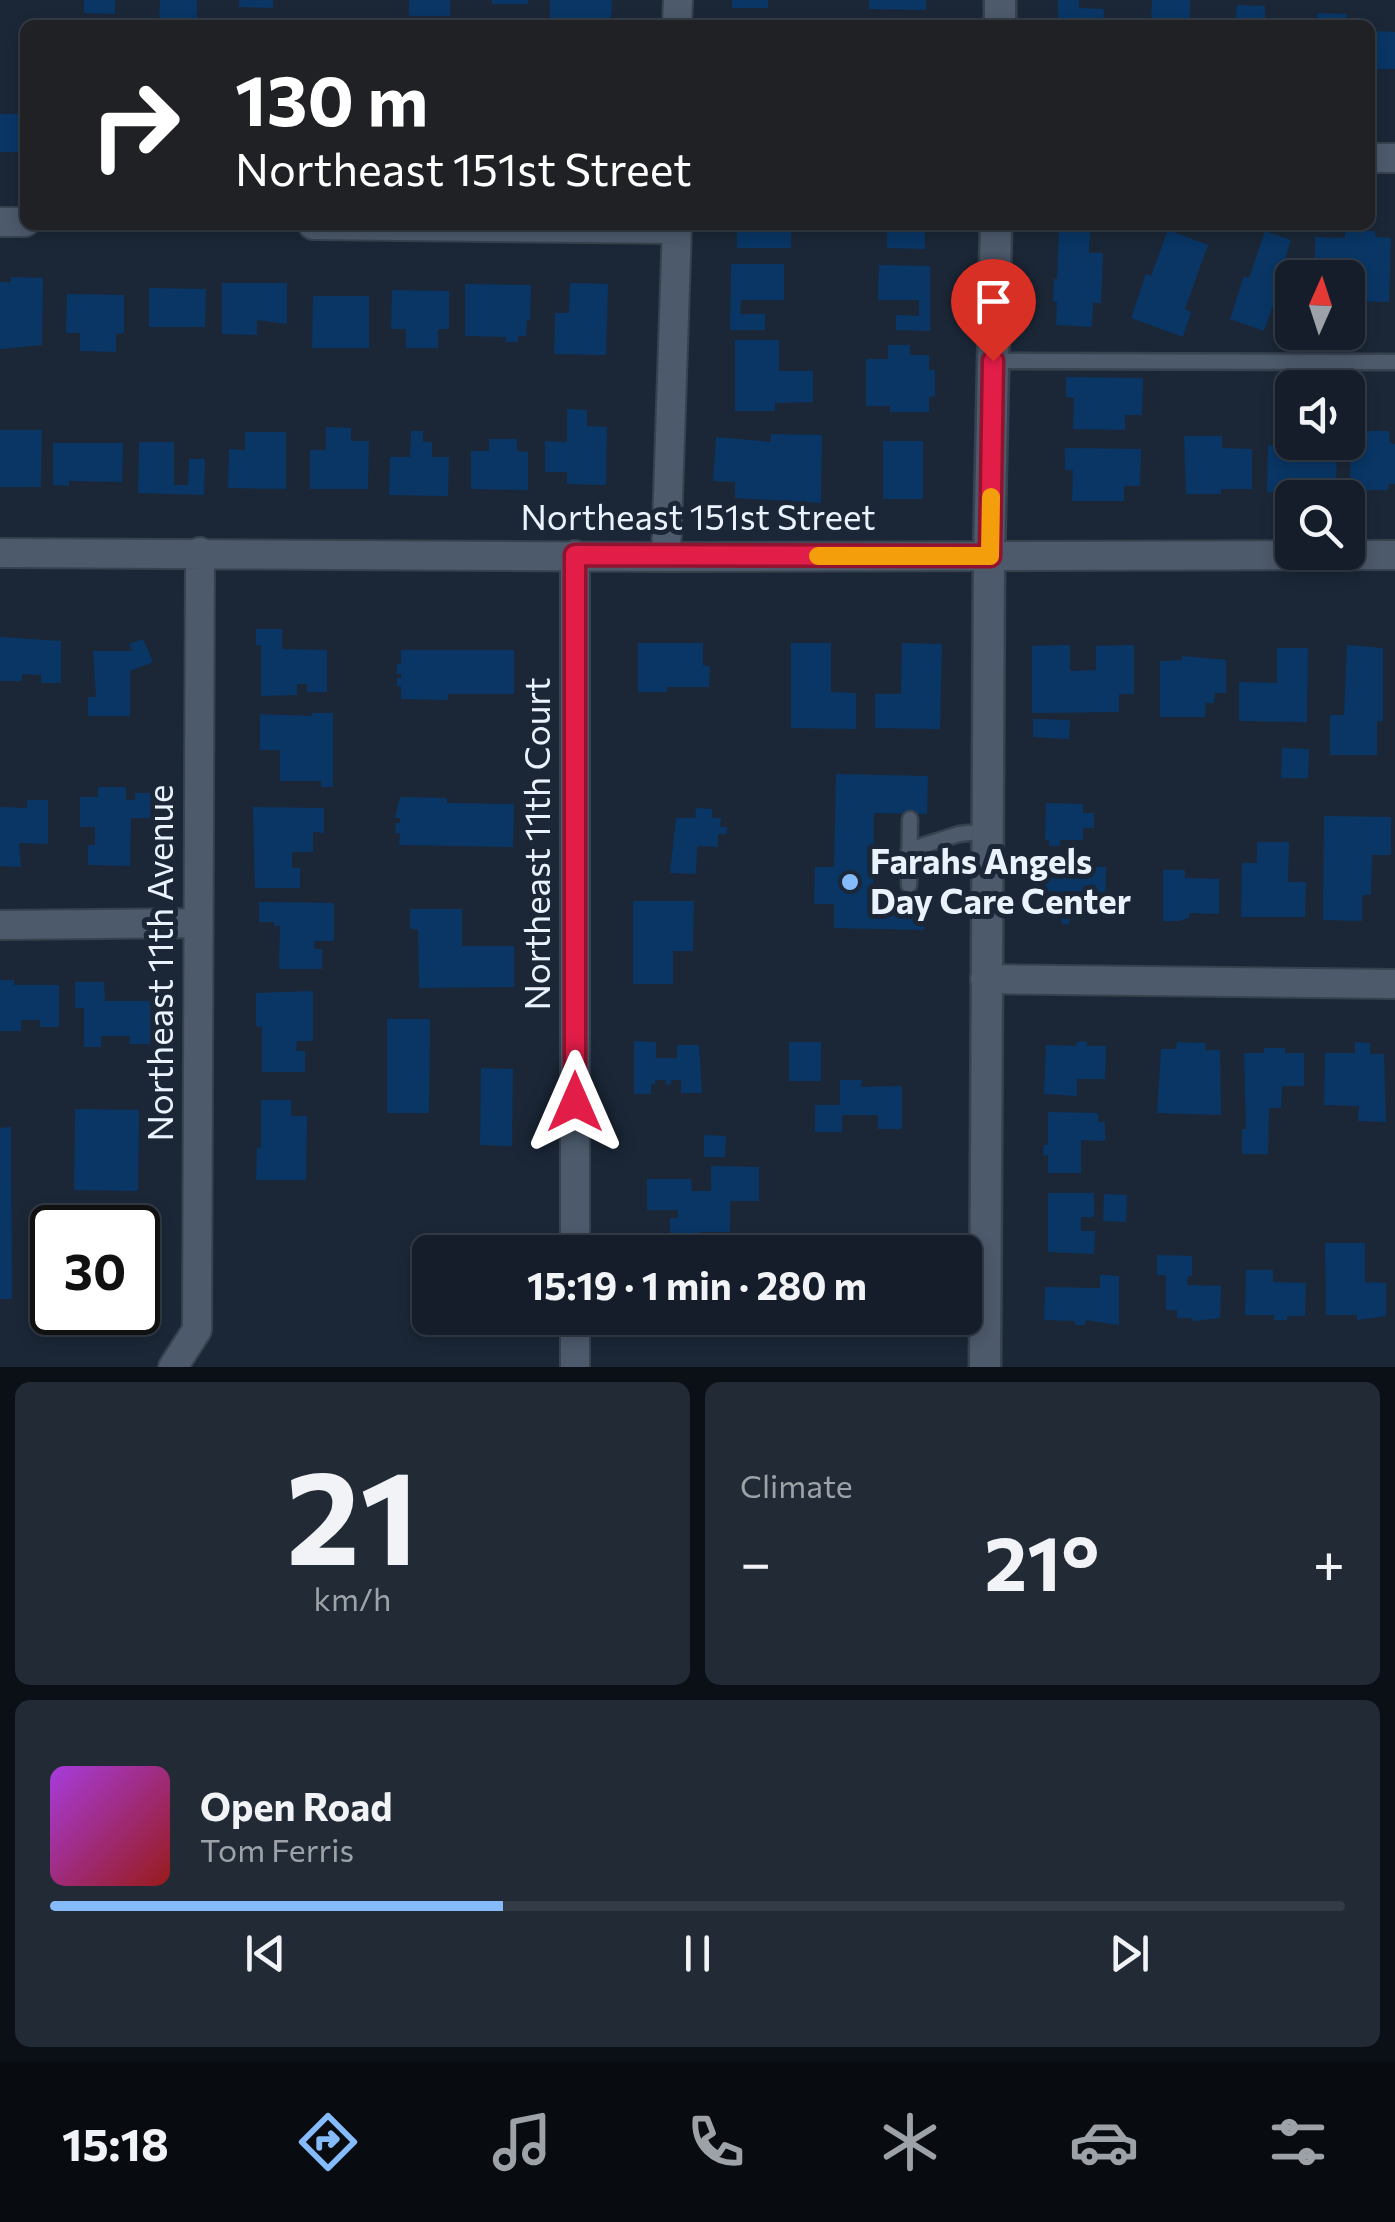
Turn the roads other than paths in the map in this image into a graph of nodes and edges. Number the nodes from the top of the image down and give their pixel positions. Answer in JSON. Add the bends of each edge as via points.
{"nodes":[{"id":1,"x":677,"y":230,"type":"edge"},
{"id":2,"x":996,"y":230,"type":"edge"},
{"id":3,"x":993,"y":361,"type":"junction"},
{"id":4,"x":1395,"y":362,"type":"edge"},
{"id":5,"x":200,"y":552,"type":"junction"},
{"id":6,"x":0,"y":553,"type":"edge"},
{"id":7,"x":1395,"y":554,"type":"edge"},
{"id":8,"x":575,"y":555,"type":"junction"},
{"id":9,"x":990,"y":556,"type":"junction"},
{"id":10,"x":666,"y":557,"type":"junction"},
{"id":11,"x":910,"y":819,"type":"dead end"},
{"id":12,"x":988,"y":830,"type":"junction"},
{"id":13,"x":909,"y":850,"type":"junction"},
{"id":14,"x":908,"y":885,"type":"dead end"},
{"id":15,"x":198,"y":923,"type":"junction"},
{"id":16,"x":0,"y":925,"type":"edge"},
{"id":17,"x":986,"y":979,"type":"junction"},
{"id":18,"x":1395,"y":984,"type":"edge"},
{"id":19,"x":575,"y":1235,"type":"edge"},
{"id":20,"x":575,"y":1335,"type":"edge"},
{"id":21,"x":173,"y":1367,"type":"edge"},
{"id":22,"x":576,"y":1367,"type":"edge"},
{"id":23,"x":984,"y":1367,"type":"edge"}],
"edges":[{"from":1,"to":10,"type":"street"},
{"from":2,"to":3,"type":"street"},
{"from":3,"to":4,"type":"lane"},
{"from":3,"to":9,"type":"street"},
{"from":5,"to":6,"type":"street","name":"Northeast 151st Street"},
{"from":5,"to":8,"type":"street","name":"Northeast 151st Street"},
{"from":5,"to":15,"type":"street","name":"Northeast 11th Avenue"},
{"from":7,"to":9,"type":"street","name":"Northeast 151st Street"},
{"from":8,"to":10,"type":"street","name":"Northeast 151st Street"},
{"from":8,"to":19,"type":"street","name":"Northeast 11th Court"},
{"from":9,"to":10,"type":"street","name":"Northeast 151st Street"},
{"from":9,"to":12,"type":"street"},
{"from":11,"to":13,"type":"lane"},
{"from":12,"to":13,"type":"lane"},
{"from":12,"to":17,"type":"street"},
{"from":13,"to":14,"type":"lane"},
{"from":15,"to":16,"type":"street"},
{"from":15,"to":21,"type":"street","name":"Northeast 11th Avenue","via":[[197,1330]]},
{"from":17,"to":18,"type":"street"},
{"from":17,"to":23,"type":"street"},
{"from":20,"to":22,"type":"street"}]}
